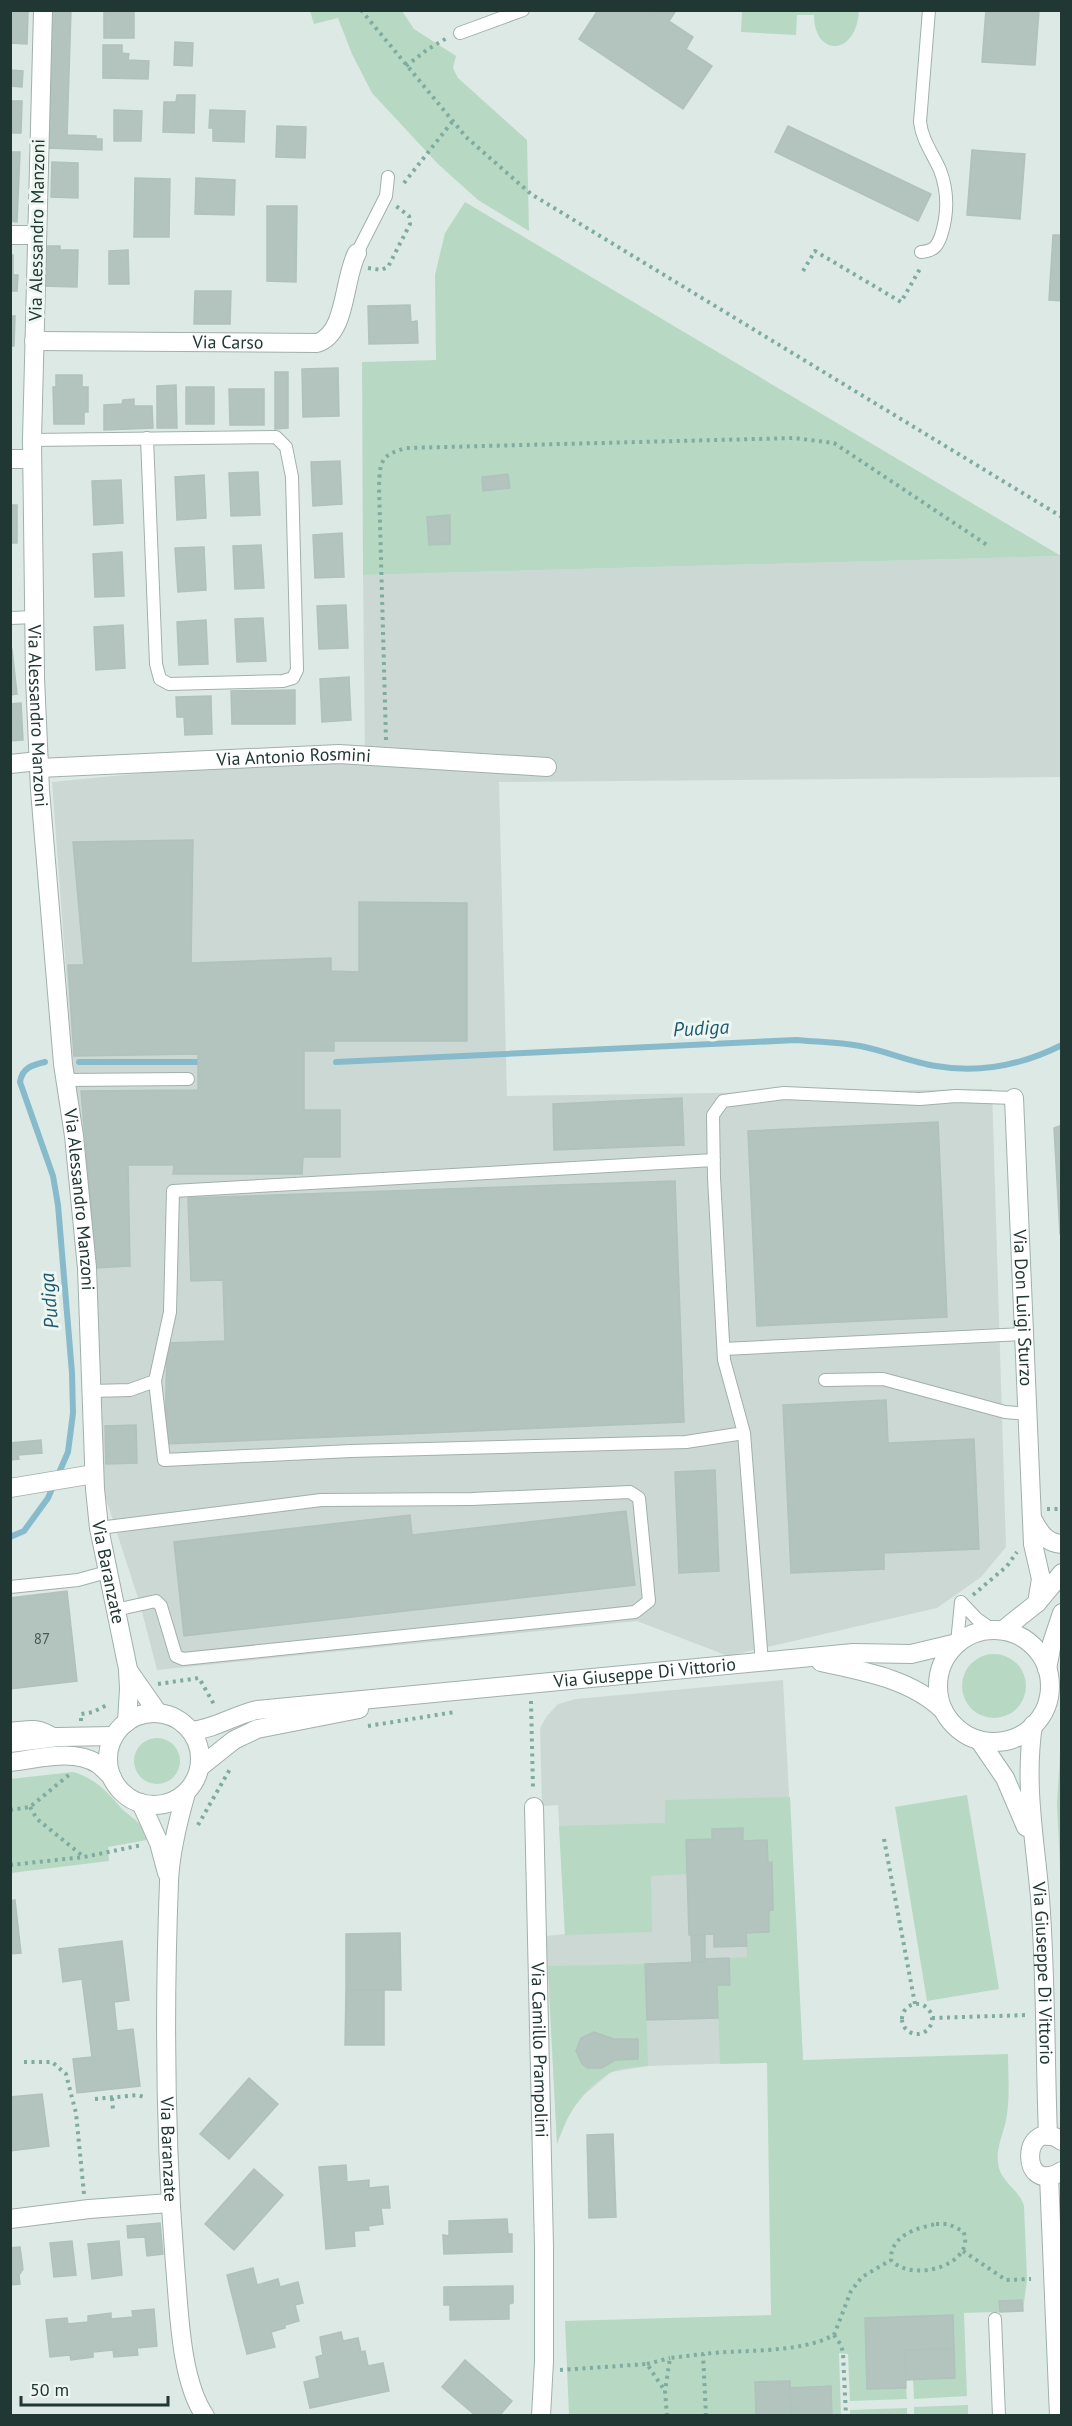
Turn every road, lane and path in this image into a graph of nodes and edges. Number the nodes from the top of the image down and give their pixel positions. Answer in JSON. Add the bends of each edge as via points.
{"nodes":[{"id":1,"x":43,"y":10,"type":"edge"},
{"id":2,"x":361,"y":10,"type":"edge"},
{"id":3,"x":523,"y":10,"type":"edge"},
{"id":4,"x":929,"y":10,"type":"edge"},
{"id":5,"x":460,"y":33,"type":"joint"},
{"id":6,"x":406,"y":66,"type":"junction"},
{"id":7,"x":452,"y":122,"type":"junction"},
{"id":8,"x":388,"y":177,"type":"dead end"},
{"id":9,"x":400,"y":191,"type":"dead end"},
{"id":10,"x":396,"y":200,"type":"dead end"},
{"id":11,"x":36,"y":235,"type":"junction"},
{"id":12,"x":10,"y":236,"type":"edge"},
{"id":13,"x":921,"y":252,"type":"dead end"},
{"id":14,"x":353,"y":259,"type":"junction"},
{"id":15,"x":929,"y":267,"type":"dead end"},
{"id":16,"x":803,"y":271,"type":"dead end"},
{"id":17,"x":34,"y":341,"type":"junction"},
{"id":18,"x":147,"y":438,"type":"junction"},
{"id":19,"x":32,"y":440,"type":"junction"},
{"id":20,"x":10,"y":459,"type":"edge"},
{"id":21,"x":32,"y":459,"type":"junction"},
{"id":22,"x":1062,"y":518,"type":"edge"},
{"id":23,"x":987,"y":545,"type":"dead end"},
{"id":24,"x":34,"y":617,"type":"junction"},
{"id":25,"x":10,"y":618,"type":"edge"},
{"id":26,"x":386,"y":757,"type":"junction"},
{"id":27,"x":10,"y":764,"type":"edge"},
{"id":28,"x":39,"y":764,"type":"junction"},
{"id":29,"x":547,"y":767,"type":"dead end"},
{"id":30,"x":188,"y":1079,"type":"dead end"},
{"id":31,"x":64,"y":1080,"type":"junction"},
{"id":32,"x":1014,"y":1098,"type":"joint"},
{"id":33,"x":714,"y":1160,"type":"junction"},
{"id":34,"x":1024,"y":1334,"type":"junction"},
{"id":35,"x":724,"y":1348,"type":"junction"},
{"id":36,"x":825,"y":1380,"type":"dead end"},
{"id":37,"x":155,"y":1381,"type":"junction"},
{"id":38,"x":92,"y":1390,"type":"junction"},
{"id":39,"x":1028,"y":1414,"type":"junction"},
{"id":40,"x":92,"y":1419,"type":"joint"},
{"id":41,"x":744,"y":1433,"type":"junction"},
{"id":42,"x":94,"y":1474,"type":"junction"},
{"id":43,"x":10,"y":1488,"type":"edge"},
{"id":44,"x":1062,"y":1509,"type":"edge"},
{"id":45,"x":1039,"y":1514,"type":"junction"},
{"id":46,"x":99,"y":1528,"type":"junction"},
{"id":47,"x":1062,"y":1544,"type":"edge"},
{"id":48,"x":1018,"y":1548,"type":"dead end"},
{"id":49,"x":107,"y":1572,"type":"junction"},
{"id":50,"x":1062,"y":1573,"type":"edge"},
{"id":51,"x":10,"y":1587,"type":"edge"},
{"id":52,"x":960,"y":1598,"type":"junction"},
{"id":53,"x":1037,"y":1603,"type":"junction"},
{"id":54,"x":116,"y":1610,"type":"junction"},
{"id":55,"x":1062,"y":1613,"type":"edge"},
{"id":56,"x":998,"y":1630,"type":"junction"},
{"id":57,"x":957,"y":1643,"type":"junction"},
{"id":58,"x":807,"y":1659,"type":"junction"},
{"id":59,"x":762,"y":1663,"type":"junction"},
{"id":60,"x":128,"y":1669,"type":"junction"},
{"id":61,"x":1047,"y":1669,"type":"junction"},
{"id":62,"x":530,"y":1685,"type":"junction"},
{"id":63,"x":482,"y":1690,"type":"junction"},
{"id":64,"x":943,"y":1710,"type":"junction"},
{"id":65,"x":461,"y":1711,"type":"dead end"},
{"id":66,"x":158,"y":1713,"type":"junction"},
{"id":67,"x":127,"y":1722,"type":"junction"},
{"id":68,"x":1033,"y":1725,"type":"junction"},
{"id":69,"x":359,"y":1727,"type":"dead end"},
{"id":70,"x":10,"y":1729,"type":"edge"},
{"id":71,"x":191,"y":1731,"type":"junction"},
{"id":72,"x":114,"y":1736,"type":"junction"},
{"id":73,"x":58,"y":1737,"type":"junction"},
{"id":74,"x":979,"y":1740,"type":"junction"},
{"id":75,"x":10,"y":1743,"type":"edge"},
{"id":76,"x":10,"y":1762,"type":"edge"},
{"id":77,"x":234,"y":1764,"type":"dead end"},
{"id":78,"x":200,"y":1767,"type":"junction"},
{"id":79,"x":72,"y":1772,"type":"dead end"},
{"id":80,"x":112,"y":1777,"type":"junction"},
{"id":81,"x":186,"y":1793,"type":"junction"},
{"id":82,"x":141,"y":1803,"type":"junction"},
{"id":83,"x":30,"y":1807,"type":"junction"},
{"id":84,"x":534,"y":1807,"type":"joint"},
{"id":85,"x":10,"y":1810,"type":"edge"},
{"id":86,"x":195,"y":1830,"type":"dead end"},
{"id":87,"x":884,"y":1839,"type":"dead end"},
{"id":88,"x":1033,"y":1848,"type":"junction"},
{"id":89,"x":144,"y":1855,"type":"dead end"},
{"id":90,"x":84,"y":1857,"type":"junction"},
{"id":91,"x":10,"y":1865,"type":"edge"},
{"id":92,"x":169,"y":1880,"type":"junction"},
{"id":93,"x":915,"y":2004,"type":"junction"},
{"id":94,"x":1044,"y":2014,"type":"junction"},
{"id":95,"x":932,"y":2018,"type":"junction"},
{"id":96,"x":24,"y":2062,"type":"dead end"},
{"id":97,"x":144,"y":2097,"type":"dead end"},
{"id":98,"x":112,"y":2098,"type":"junction"},
{"id":99,"x":95,"y":2099,"type":"dead end"},
{"id":100,"x":113,"y":2109,"type":"dead end"},
{"id":101,"x":1055,"y":2138,"type":"edge"},
{"id":102,"x":1055,"y":2174,"type":"edge"},
{"id":103,"x":170,"y":2203,"type":"junction"},
{"id":104,"x":86,"y":2210,"type":"junction"},
{"id":105,"x":10,"y":2219,"type":"edge"},
{"id":106,"x":963,"y":2251,"type":"junction"},
{"id":107,"x":891,"y":2260,"type":"junction"},
{"id":108,"x":1031,"y":2279,"type":"dead end"},
{"id":109,"x":995,"y":2319,"type":"dead end"},
{"id":110,"x":834,"y":2335,"type":"junction"},
{"id":111,"x":703,"y":2354,"type":"junction"},
{"id":112,"x":670,"y":2358,"type":"junction"},
{"id":113,"x":646,"y":2364,"type":"junction"},
{"id":114,"x":555,"y":2370,"type":"dead end"},
{"id":115,"x":1060,"y":2383,"type":"edge"},
{"id":116,"x":665,"y":2391,"type":"junction"},
{"id":117,"x":205,"y":2415,"type":"edge"},
{"id":118,"x":541,"y":2415,"type":"edge"},
{"id":119,"x":667,"y":2415,"type":"edge"},
{"id":120,"x":706,"y":2415,"type":"edge"},
{"id":121,"x":846,"y":2415,"type":"edge"},
{"id":122,"x":999,"y":2415,"type":"edge"},
{"id":123,"x":1059,"y":2415,"type":"edge"}],
"edges":[{"from":1,"to":11,"type":"street","name":"Via Alessandro Manzoni"},
{"from":2,"to":6,"type":"path"},
{"from":3,"to":5,"type":"lane"},
{"from":4,"to":13,"type":"lane","via":[[920,122],[942,179],[946,201],[938,245]]},
{"from":5,"to":6,"type":"path","via":[[440,41]]},
{"from":6,"to":7,"type":"path"},
{"from":7,"to":9,"type":"path"},
{"from":7,"to":22,"type":"path","via":[[531,194]]},
{"from":8,"to":14,"type":"lane","via":[[386,196]]},
{"from":10,"to":14,"type":"path","via":[[397,208],[411,219],[388,267],[381,270]]},
{"from":11,"to":12,"type":"street"},
{"from":11,"to":17,"type":"street","name":"Via Alessandro Manzoni"},
{"from":14,"to":17,"type":"street","name":"Via Carso","via":[[336,327],[329,337],[317,343]]},
{"from":15,"to":16,"type":"path","via":[[923,264],[901,302],[815,251]]},
{"from":17,"to":19,"type":"street","name":"Via Alessandro Manzoni"},
{"from":18,"to":18,"type":"lane","via":[[276,436],[286,447],[292,477],[297,670],[293,678],[169,684],[160,679],[156,664]]},
{"from":18,"to":19,"type":"lane"},
{"from":19,"to":21,"type":"street","name":"Via Alessandro Manzoni"},
{"from":20,"to":21,"type":"street"},
{"from":21,"to":24,"type":"street","name":"Via Alessandro Manzoni"},
{"from":23,"to":26,"type":"path","via":[[834,443],[794,438],[406,448],[389,453],[380,465],[379,487]]},
{"from":24,"to":25,"type":"lane"},
{"from":24,"to":28,"type":"street","name":"Via Alessandro Manzoni"},
{"from":26,"to":28,"type":"street","name":"Via Antonio Rosmini","via":[[339,754]]},
{"from":26,"to":29,"type":"street","name":"Via Antonio Rosmini"},
{"from":27,"to":28,"type":"street","name":"Via Antonio Rosmini"},
{"from":28,"to":31,"type":"street","name":"Via Alessandro Manzoni"},
{"from":30,"to":31,"type":"lane"},
{"from":31,"to":38,"type":"street","name":"Via Alessandro Manzoni","via":[[80,1186]]},
{"from":32,"to":33,"type":"lane","via":[[920,1099],[784,1093],[723,1101],[713,1114]]},
{"from":32,"to":34,"type":"street","name":"Via Don Luigi Sturzo"},
{"from":33,"to":35,"type":"lane"},
{"from":33,"to":37,"type":"lane","via":[[173,1191],[170,1312]]},
{"from":34,"to":35,"type":"lane"},
{"from":34,"to":39,"type":"street","name":"Via Don Luigi Sturzo"},
{"from":35,"to":41,"type":"lane"},
{"from":36,"to":39,"type":"lane","via":[[883,1379],[1005,1412]]},
{"from":37,"to":38,"type":"lane","via":[[130,1390]]},
{"from":37,"to":41,"type":"lane","via":[[164,1460],[686,1442]]},
{"from":38,"to":40,"type":"street","name":"Via Alessandro Manzoni"},
{"from":39,"to":45,"type":"street","name":"Via Don Luigi Sturzo"},
{"from":40,"to":42,"type":"street","name":"Via Baranzate"},
{"from":41,"to":59,"type":"lane"},
{"from":42,"to":43,"type":"street"},
{"from":42,"to":46,"type":"street","name":"Via Baranzate"},
{"from":44,"to":45,"type":"path"},
{"from":45,"to":47,"type":"street","via":[[1044,1538]]},
{"from":45,"to":53,"type":"street","name":"Via Don Luigi Sturzo","via":[[1033,1544],[1041,1579]]},
{"from":46,"to":49,"type":"street","name":"Via Baranzate"},
{"from":46,"to":54,"type":"lane","via":[[321,1500],[472,1500],[630,1492],[639,1498],[649,1601],[636,1612],[183,1659],[176,1656],[156,1601]]},
{"from":48,"to":52,"type":"path","via":[[1007,1566],[972,1596]]},
{"from":49,"to":51,"type":"lane","via":[[78,1580]]},
{"from":49,"to":54,"type":"street","name":"Via Baranzate"},
{"from":50,"to":53,"type":"street"},
{"from":52,"to":56,"type":"lane","via":[[977,1619]]},
{"from":52,"to":57,"type":"lane"},
{"from":53,"to":56,"type":"street"},
{"from":54,"to":60,"type":"street","name":"Via Baranzate"},
{"from":55,"to":61,"type":"street"},
{"from":56,"to":57,"type":"street","via":[[973,1634]]},
{"from":56,"to":61,"type":"street","via":[[1026,1640]]},
{"from":57,"to":58,"type":"street","name":"Via Giuseppe Di Vittorio","via":[[911,1654],[852,1653]]},
{"from":57,"to":64,"type":"street","via":[[939,1674]]},
{"from":58,"to":59,"type":"street","name":"Via Giuseppe Di Vittorio"},
{"from":58,"to":64,"type":"street","name":"Via Giuseppe Di Vittorio","via":[[904,1684],[921,1691]]},
{"from":59,"to":62,"type":"street","name":"Via Giuseppe Di Vittorio"},
{"from":60,"to":66,"type":"street","name":"Via Baranzate"},
{"from":60,"to":67,"type":"street","name":"Via Baranzate"},
{"from":61,"to":68,"type":"street","via":[[1047,1705]]},
{"from":62,"to":63,"type":"street","name":"Via Giuseppe Di Vittorio"},
{"from":62,"to":84,"type":"path"},
{"from":63,"to":71,"type":"street","name":"Via Giuseppe Di Vittorio","via":[[257,1710]]},
{"from":63,"to":78,"type":"street","name":"Via Giuseppe Di Vittorio","via":[[257,1729],[234,1740]]},
{"from":64,"to":74,"type":"street","via":[[958,1728]]},
{"from":65,"to":69,"type":"path"},
{"from":66,"to":67,"type":"street"},
{"from":66,"to":71,"type":"street","via":[[176,1719]]},
{"from":67,"to":72,"type":"street"},
{"from":68,"to":74,"type":"street","via":[[1014,1738]]},
{"from":68,"to":88,"type":"street","name":"Via Giuseppe Di Vittorio","via":[[1028,1768]]},
{"from":70,"to":73,"type":"lane","via":[[35,1726]]},
{"from":71,"to":78,"type":"street"},
{"from":72,"to":73,"type":"street"},
{"from":72,"to":80,"type":"street","via":[[109,1764]]},
{"from":73,"to":75,"type":"street"},
{"from":74,"to":88,"type":"street","name":"Via Giuseppe Di Vittorio","via":[[1005,1778]]},
{"from":76,"to":80,"type":"street","via":[[77,1757],[98,1764]]},
{"from":77,"to":86,"type":"path"},
{"from":78,"to":81,"type":"street"},
{"from":79,"to":83,"type":"path"},
{"from":80,"to":82,"type":"street","via":[[124,1793]]},
{"from":81,"to":82,"type":"street","via":[[172,1802]]},
{"from":81,"to":92,"type":"street","name":"Via Baranzate"},
{"from":82,"to":92,"type":"street","name":"Via Baranzate","via":[[159,1843]]},
{"from":83,"to":85,"type":"path"},
{"from":83,"to":90,"type":"path","via":[[37,1819]]},
{"from":84,"to":118,"type":"street","name":"Via Camillo Prampolini","via":[[544,2258]]},
{"from":87,"to":93,"type":"path"},
{"from":88,"to":94,"type":"street","name":"Via Giuseppe Di Vittorio","via":[[1040,1899]]},
{"from":89,"to":90,"type":"path","via":[[143,1845]]},
{"from":90,"to":91,"type":"path"},
{"from":92,"to":103,"type":"street","name":"Via Baranzate","via":[[166,2055]]},
{"from":93,"to":95,"type":"path","via":[[926,2007]]},
{"from":93,"to":95,"type":"path","via":[[904,2010],[905,2029],[922,2033],[928,2030]]},
{"from":94,"to":95,"type":"path"},
{"from":94,"to":101,"type":"street","name":"Via Giuseppe Di Vittorio"},
{"from":96,"to":104,"type":"path","via":[[52,2062],[66,2074],[76,2114]]},
{"from":97,"to":98,"type":"path"},
{"from":98,"to":99,"type":"path"},
{"from":98,"to":100,"type":"path"},
{"from":101,"to":102,"type":"street","name":"Via Giuseppe Di Vittorio","via":[[1042,2137],[1032,2145],[1029,2157],[1032,2168],[1043,2175]]},
{"from":102,"to":115,"type":"street","name":"Via Giuseppe Di Vittorio"},
{"from":103,"to":104,"type":"street"},
{"from":103,"to":117,"type":"street","name":"Via Baranzate","via":[[184,2352],[194,2393]]},
{"from":104,"to":105,"type":"street"},
{"from":106,"to":107,"type":"path","via":[[947,2264],[921,2272],[900,2268]]},
{"from":106,"to":107,"type":"path","via":[[963,2231],[948,2224],[936,2224],[900,2238],[891,2251]]},
{"from":106,"to":108,"type":"path","via":[[1006,2280]]},
{"from":107,"to":110,"type":"path","via":[[862,2277],[851,2291]]},
{"from":109,"to":122,"type":"lane"},
{"from":110,"to":111,"type":"path","via":[[822,2342],[789,2348]]},
{"from":110,"to":121,"type":"path","via":[[843,2353]]},
{"from":111,"to":112,"type":"path"},
{"from":111,"to":120,"type":"path"},
{"from":112,"to":113,"type":"path"},
{"from":112,"to":116,"type":"path"},
{"from":113,"to":114,"type":"path"},
{"from":113,"to":116,"type":"path"},
{"from":115,"to":123,"type":"street","name":"Via Giuseppe Di Vittorio"},
{"from":116,"to":119,"type":"path"}]}
